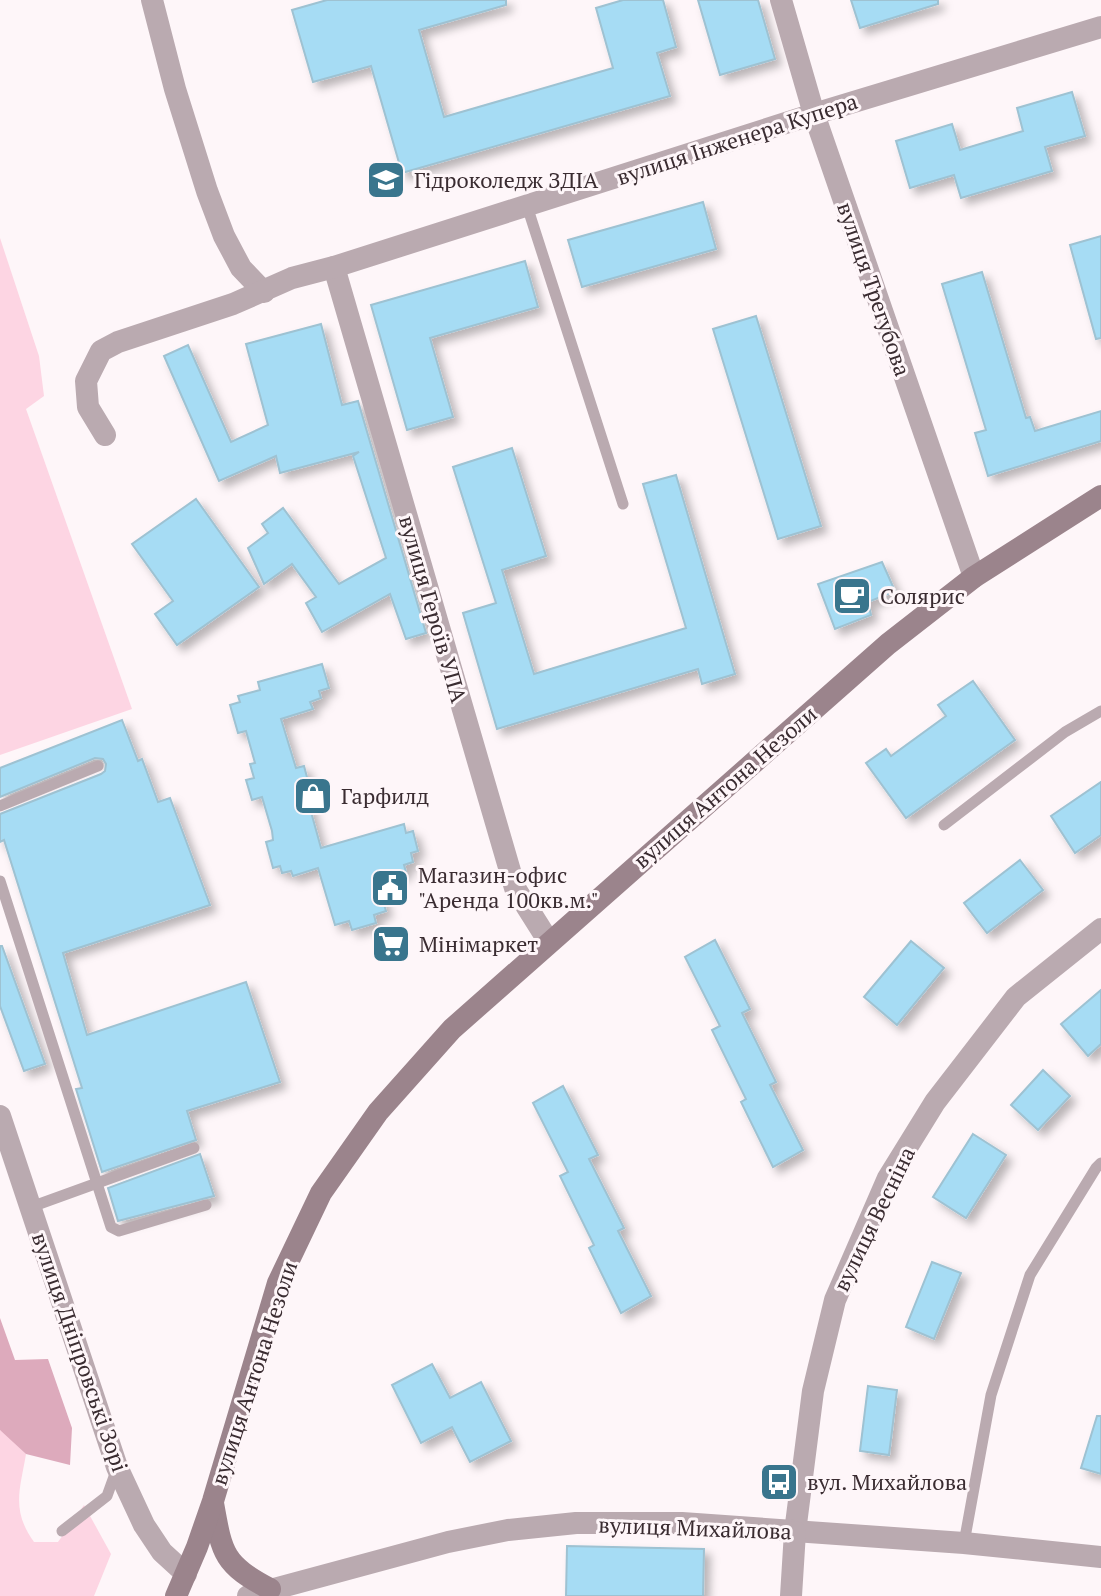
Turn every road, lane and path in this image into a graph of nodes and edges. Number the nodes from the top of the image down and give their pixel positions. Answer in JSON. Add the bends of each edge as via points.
{"nodes":[{"id":1,"x":152,"y":0,"type":"edge"},
{"id":2,"x":781,"y":0,"type":"edge"},
{"id":3,"x":1101,"y":27,"type":"edge"},
{"id":4,"x":814,"y":114,"type":"junction"},
{"id":5,"x":527,"y":206,"type":"junction"},
{"id":6,"x":334,"y":267,"type":"junction"},
{"id":7,"x":264,"y":292,"type":"junction"},
{"id":8,"x":105,"y":435,"type":"dead end"},
{"id":9,"x":1101,"y":496,"type":"edge"},
{"id":10,"x":623,"y":504,"type":"dead end"},
{"id":11,"x":974,"y":577,"type":"junction"},
{"id":12,"x":1101,"y":711,"type":"edge"},
{"id":13,"x":98,"y":766,"type":"dead end"},
{"id":14,"x":0,"y":806,"type":"edge"},
{"id":15,"x":944,"y":825,"type":"dead end"},
{"id":16,"x":0,"y":881,"type":"edge"},
{"id":17,"x":1101,"y":929,"type":"edge"},
{"id":18,"x":549,"y":942,"type":"junction"},
{"id":19,"x":0,"y":1116,"type":"edge"},
{"id":20,"x":194,"y":1148,"type":"dead end"},
{"id":21,"x":1101,"y":1163,"type":"edge"},
{"id":22,"x":96,"y":1183,"type":"junction"},
{"id":23,"x":206,"y":1205,"type":"dead end"},
{"id":24,"x":31,"y":1207,"type":"junction"},
{"id":25,"x":117,"y":1467,"type":"junction"},
{"id":26,"x":213,"y":1501,"type":"junction"},
{"id":27,"x":62,"y":1531,"type":"dead end"},
{"id":28,"x":795,"y":1532,"type":"junction"},
{"id":29,"x":964,"y":1543,"type":"junction"},
{"id":30,"x":1101,"y":1557,"type":"edge"},
{"id":31,"x":186,"y":1574,"type":"junction"},
{"id":32,"x":270,"y":1589,"type":"junction"},
{"id":33,"x":176,"y":1596,"type":"edge"},
{"id":34,"x":248,"y":1596,"type":"edge"},
{"id":35,"x":791,"y":1596,"type":"edge"}],
"edges":[{"from":1,"to":7,"type":"street","via":[[224,236],[241,268]]},
{"from":2,"to":4,"type":"street","name":"вулиця Трегубова"},
{"from":3,"to":4,"type":"street","name":"вулиця Інженера Купера"},
{"from":4,"to":5,"type":"street","name":"вулиця Інженера Купера"},
{"from":4,"to":11,"type":"street","name":"вулиця Трегубова"},
{"from":5,"to":6,"type":"street","name":"вулиця Інженера Купера"},
{"from":5,"to":10,"type":"lane"},
{"from":6,"to":7,"type":"street","name":"вулиця Інженера Купера"},
{"from":6,"to":18,"type":"street","name":"вулиця Героїв УПА","via":[[515,888]]},
{"from":7,"to":8,"type":"street","name":"вулиця Інженера Купера","via":[[101,351],[86,381],[86,394]]},
{"from":9,"to":11,"type":"main road","name":"вулиця Антона Незоли"},
{"from":11,"to":18,"type":"main road","name":"вулиця Антона Незоли","via":[[888,644]]},
{"from":12,"to":15,"type":"lane","via":[[1065,732]]},
{"from":13,"to":14,"type":"lane"},
{"from":16,"to":22,"type":"lane"},
{"from":17,"to":28,"type":"street","name":"вулиця Весніна","via":[[1016,997],[935,1102],[888,1178],[835,1300],[813,1391]]},
{"from":18,"to":26,"type":"main road","name":"вулиця Антона Незоли","via":[[452,1029],[378,1112],[321,1193],[278,1283]]},
{"from":19,"to":24,"type":"street","name":"вулиця Дніпровські Зорі"},
{"from":20,"to":22,"type":"lane"},
{"from":21,"to":29,"type":"lane","via":[[1030,1275],[991,1395]]},
{"from":22,"to":23,"type":"lane","via":[[111,1227],[119,1231]]},
{"from":22,"to":24,"type":"lane"},
{"from":24,"to":25,"type":"street","name":"вулиця Дніпровські Зорі"},
{"from":25,"to":27,"type":"lane","via":[[107,1496]]},
{"from":25,"to":31,"type":"street","name":"вулиця Дніпровські Зорі","via":[[144,1525]]},
{"from":26,"to":31,"type":"main road","name":"вулиця Антона Незоли"},
{"from":26,"to":32,"type":"main road","via":[[226,1558]]},
{"from":28,"to":29,"type":"street","name":"вулиця Михайлова"},
{"from":28,"to":32,"type":"street","name":"вулиця Михайлова","via":[[682,1523],[576,1523],[508,1530]]},
{"from":28,"to":35,"type":"street","name":"вулиця Весніна"},
{"from":29,"to":30,"type":"street","name":"вулиця Михайлова"},
{"from":31,"to":33,"type":"main road","name":"вулиця Антона Незоли"},
{"from":32,"to":34,"type":"street","name":"вулиця Михайлова"}]}
